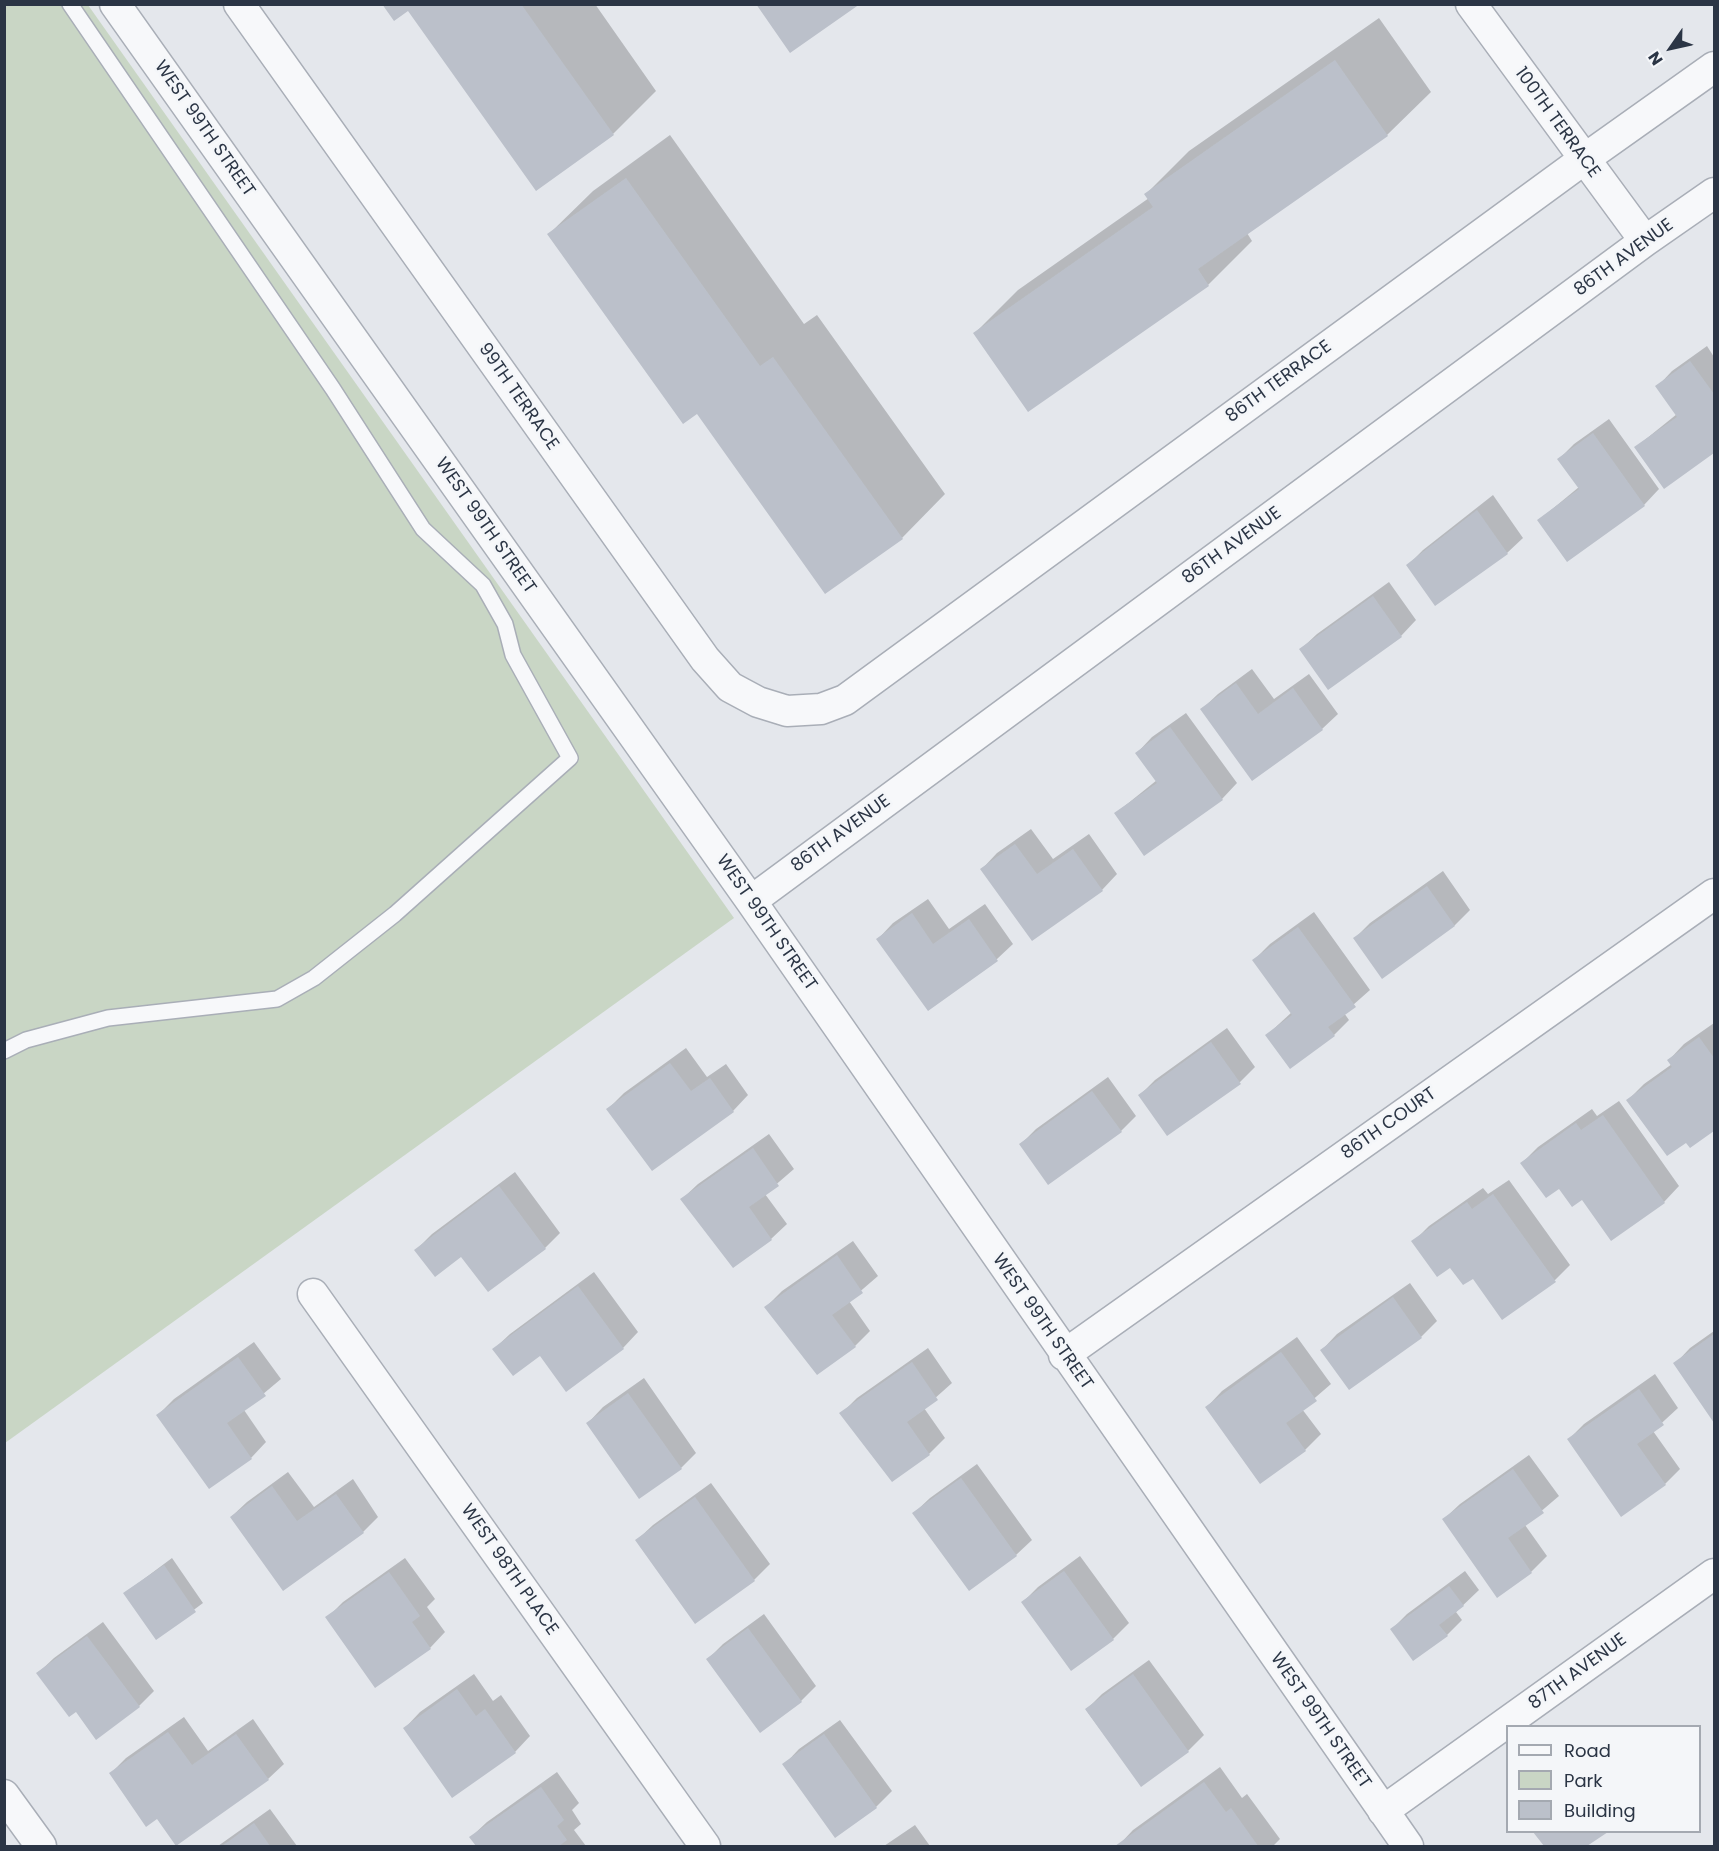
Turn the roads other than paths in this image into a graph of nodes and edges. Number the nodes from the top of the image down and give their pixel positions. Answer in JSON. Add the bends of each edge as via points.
{"nodes":[{"id":1,"x":70,"y":4,"type":"edge"},
{"id":2,"x":115,"y":4,"type":"edge"},
{"id":3,"x":239,"y":4,"type":"edge"},
{"id":4,"x":1471,"y":4,"type":"edge"},
{"id":5,"x":1714,"y":67,"type":"edge"},
{"id":6,"x":1583,"y":160,"type":"junction"},
{"id":7,"x":1714,"y":193,"type":"edge"},
{"id":8,"x":1645,"y":241,"type":"junction"},
{"id":9,"x":845,"y":700,"type":"joint"},
{"id":10,"x":1714,"y":894,"type":"edge"},
{"id":11,"x":751,"y":901,"type":"junction"},
{"id":12,"x":4,"y":1052,"type":"edge"},
{"id":13,"x":313,"y":1294,"type":"dead end"},
{"id":14,"x":1064,"y":1354,"type":"junction"},
{"id":15,"x":1714,"y":1574,"type":"edge"},
{"id":16,"x":4,"y":1795,"type":"edge"},
{"id":17,"x":1383,"y":1811,"type":"junction"},
{"id":18,"x":41,"y":1846,"type":"edge"},
{"id":19,"x":705,"y":1846,"type":"edge"},
{"id":20,"x":1408,"y":1846,"type":"edge"}],
"edges":[{"from":1,"to":12,"type":"lane","via":[[333,389],[423,529],[483,585],[505,624],[513,655],[570,758],[395,914],[314,978],[277,999],[108,1018],[27,1040]]},
{"from":2,"to":11,"type":"street","name":"WEST 99TH STREET"},
{"from":3,"to":9,"type":"street","name":"99TH TERRACE","via":[[705,659],[730,687],[787,711],[821,710]]},
{"from":4,"to":6,"type":"street","name":"100TH TERRACE"},
{"from":5,"to":6,"type":"street","name":"86TH TERRACE"},
{"from":6,"to":8,"type":"street","name":"100TH TERRACE"},
{"from":6,"to":9,"type":"street","name":"86TH TERRACE"},
{"from":7,"to":8,"type":"street","name":"86TH AVENUE"},
{"from":8,"to":11,"type":"street","name":"86TH AVENUE"},
{"from":10,"to":14,"type":"street","name":"86TH COURT"},
{"from":11,"to":14,"type":"street","name":"WEST 99TH STREET"},
{"from":13,"to":19,"type":"street","name":"WEST 98TH PLACE"},
{"from":14,"to":17,"type":"street","name":"WEST 99TH STREET"},
{"from":15,"to":17,"type":"street","name":"87TH AVENUE"},
{"from":16,"to":18,"type":"street"},
{"from":17,"to":20,"type":"street","name":"WEST 99TH STREET"}]}
